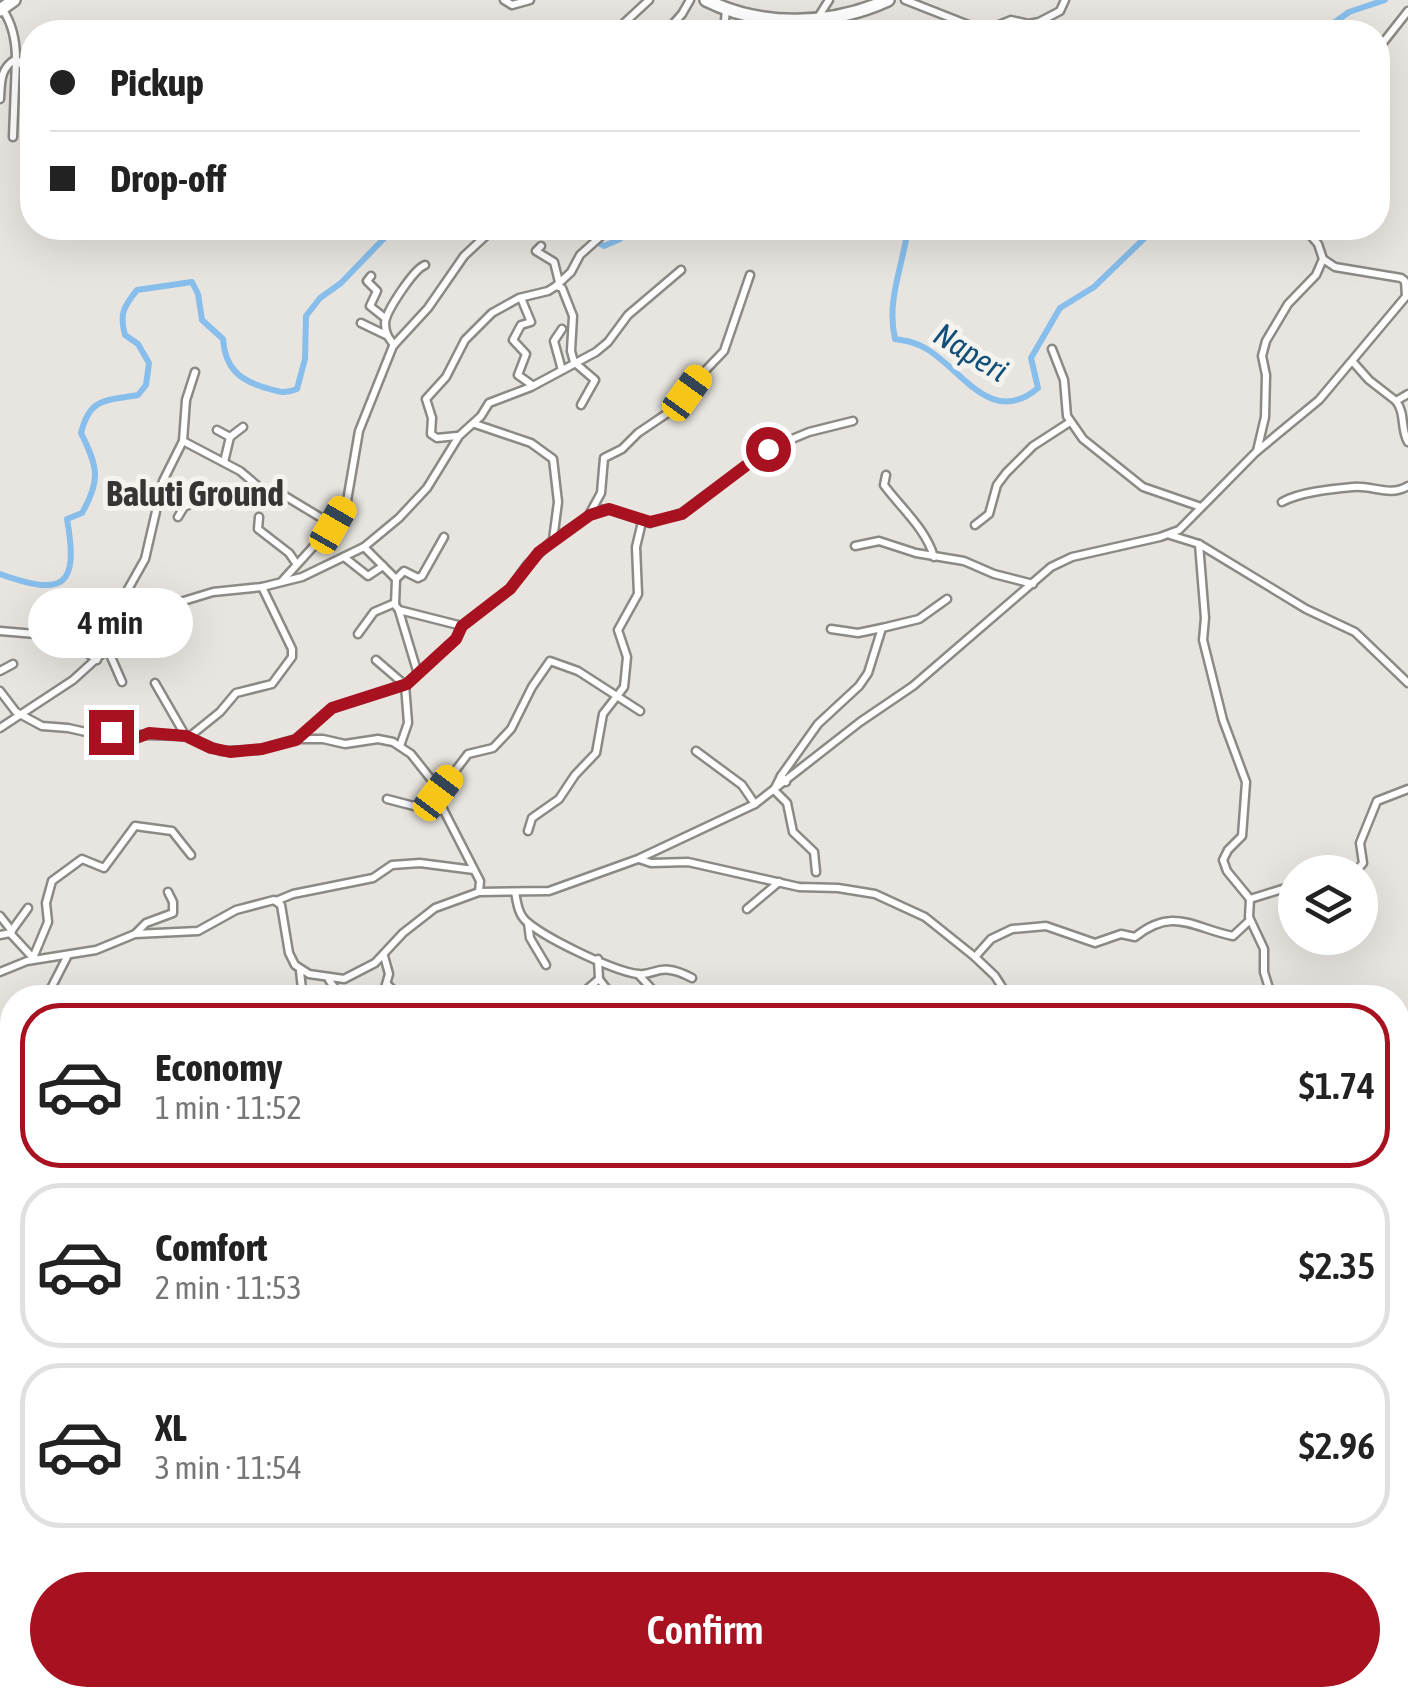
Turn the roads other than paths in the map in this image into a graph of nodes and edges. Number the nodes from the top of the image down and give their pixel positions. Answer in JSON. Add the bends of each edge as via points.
{"nodes":[{"id":1,"x":504,"y":0,"type":"edge"},
{"id":2,"x":530,"y":0,"type":"edge"},
{"id":3,"x":649,"y":0,"type":"edge"},
{"id":4,"x":830,"y":0,"type":"edge"},
{"id":5,"x":888,"y":0,"type":"edge"},
{"id":6,"x":905,"y":0,"type":"edge"},
{"id":7,"x":1066,"y":0,"type":"edge"},
{"id":8,"x":711,"y":1,"type":"edge"},
{"id":9,"x":5,"y":5,"type":"edge"},
{"id":10,"x":726,"y":8,"type":"junction"},
{"id":11,"x":1408,"y":11,"type":"edge"},
{"id":12,"x":627,"y":20,"type":"edge"},
{"id":13,"x":725,"y":20,"type":"edge"},
{"id":14,"x":816,"y":20,"type":"junction"},
{"id":15,"x":954,"y":20,"type":"edge"},
{"id":16,"x":1042,"y":20,"type":"edge"},
{"id":17,"x":1390,"y":34,"type":"edge"},
{"id":18,"x":16,"y":59,"type":"junction"},
{"id":19,"x":20,"y":63,"type":"edge"},
{"id":20,"x":0,"y":99,"type":"edge"},
{"id":21,"x":13,"y":137,"type":"dead end"},
{"id":22,"x":481,"y":240,"type":"edge"},
{"id":23,"x":598,"y":240,"type":"edge"},
{"id":24,"x":1316,"y":240,"type":"edge"},
{"id":25,"x":541,"y":246,"type":"dead end"},
{"id":26,"x":1322,"y":260,"type":"junction"},
{"id":27,"x":425,"y":265,"type":"dead end"},
{"id":28,"x":681,"y":270,"type":"dead end"},
{"id":29,"x":750,"y":275,"type":"dead end"},
{"id":30,"x":372,"y":276,"type":"dead end"},
{"id":31,"x":557,"y":285,"type":"junction"},
{"id":32,"x":1407,"y":295,"type":"edge"},
{"id":33,"x":520,"y":298,"type":"junction"},
{"id":34,"x":385,"y":318,"type":"junction"},
{"id":35,"x":360,"y":323,"type":"dead end"},
{"id":36,"x":562,"y":328,"type":"dead end"},
{"id":37,"x":386,"y":335,"type":"junction"},
{"id":38,"x":394,"y":344,"type":"junction"},
{"id":39,"x":1052,"y":349,"type":"dead end"},
{"id":40,"x":574,"y":362,"type":"junction"},
{"id":41,"x":1353,"y":362,"type":"junction"},
{"id":42,"x":562,"y":370,"type":"junction"},
{"id":43,"x":195,"y":372,"type":"dead end"},
{"id":44,"x":533,"y":386,"type":"junction"},
{"id":45,"x":1408,"y":394,"type":"edge"},
{"id":46,"x":1396,"y":401,"type":"junction"},
{"id":47,"x":581,"y":406,"type":"dead end"},
{"id":48,"x":853,"y":421,"type":"dead end"},
{"id":49,"x":1070,"y":422,"type":"junction"},
{"id":50,"x":473,"y":424,"type":"junction"},
{"id":51,"x":243,"y":427,"type":"dead end"},
{"id":52,"x":218,"y":430,"type":"dead end"},
{"id":53,"x":458,"y":436,"type":"junction"},
{"id":54,"x":230,"y":437,"type":"junction"},
{"id":55,"x":183,"y":441,"type":"junction"},
{"id":56,"x":1408,"y":442,"type":"edge"},
{"id":57,"x":1256,"y":452,"type":"junction"},
{"id":58,"x":224,"y":462,"type":"junction"},
{"id":59,"x":886,"y":475,"type":"dead end"},
{"id":60,"x":1408,"y":486,"type":"edge"},
{"id":61,"x":216,"y":492,"type":"dead end"},
{"id":62,"x":158,"y":495,"type":"junction"},
{"id":63,"x":1282,"y":502,"type":"dead end"},
{"id":64,"x":1202,"y":507,"type":"junction"},
{"id":65,"x":184,"y":508,"type":"junction"},
{"id":66,"x":590,"y":515,"type":"junction"},
{"id":67,"x":178,"y":517,"type":"dead end"},
{"id":68,"x":259,"y":517,"type":"dead end"},
{"id":69,"x":320,"y":518,"type":"junction"},
{"id":70,"x":642,"y":522,"type":"junction"},
{"id":71,"x":333,"y":525,"type":"junction"},
{"id":72,"x":975,"y":526,"type":"dead end"},
{"id":73,"x":1169,"y":534,"type":"junction"},
{"id":74,"x":322,"y":538,"type":"junction"},
{"id":75,"x":444,"y":538,"type":"dead end"},
{"id":76,"x":553,"y":540,"type":"junction"},
{"id":77,"x":1199,"y":544,"type":"junction"},
{"id":78,"x":855,"y":546,"type":"dead end"},
{"id":79,"x":364,"y":547,"type":"junction"},
{"id":80,"x":344,"y":557,"type":"junction"},
{"id":81,"x":934,"y":557,"type":"junction"},
{"id":82,"x":296,"y":563,"type":"junction"},
{"id":83,"x":383,"y":566,"type":"junction"},
{"id":84,"x":396,"y":579,"type":"junction"},
{"id":85,"x":282,"y":582,"type":"junction"},
{"id":86,"x":1033,"y":584,"type":"junction"},
{"id":87,"x":262,"y":587,"type":"junction"},
{"id":88,"x":947,"y":599,"type":"dead end"},
{"id":89,"x":397,"y":606,"type":"junction"},
{"id":90,"x":462,"y":626,"type":"junction"},
{"id":91,"x":882,"y":628,"type":"junction"},
{"id":92,"x":832,"y":629,"type":"dead end"},
{"id":93,"x":128,"y":630,"type":"junction"},
{"id":94,"x":0,"y":631,"type":"edge"},
{"id":95,"x":358,"y":634,"type":"dead end"},
{"id":96,"x":108,"y":650,"type":"junction"},
{"id":97,"x":97,"y":660,"type":"junction"},
{"id":98,"x":376,"y":660,"type":"dead end"},
{"id":99,"x":13,"y":664,"type":"dead end"},
{"id":100,"x":0,"y":671,"type":"edge"},
{"id":101,"x":418,"y":674,"type":"junction"},
{"id":102,"x":122,"y":682,"type":"dead end"},
{"id":103,"x":1408,"y":683,"type":"edge"},
{"id":104,"x":155,"y":684,"type":"dead end"},
{"id":105,"x":405,"y":685,"type":"junction"},
{"id":106,"x":0,"y":691,"type":"edge"},
{"id":107,"x":618,"y":698,"type":"junction"},
{"id":108,"x":640,"y":712,"type":"dead end"},
{"id":109,"x":20,"y":715,"type":"junction"},
{"id":110,"x":0,"y":728,"type":"edge"},
{"id":111,"x":187,"y":737,"type":"junction"},
{"id":112,"x":296,"y":740,"type":"junction"},
{"id":113,"x":400,"y":746,"type":"junction"},
{"id":114,"x":696,"y":751,"type":"dead end"},
{"id":115,"x":783,"y":779,"type":"junction"},
{"id":116,"x":1408,"y":789,"type":"edge"},
{"id":117,"x":774,"y":790,"type":"junction"},
{"id":118,"x":438,"y":793,"type":"junction"},
{"id":119,"x":386,"y":799,"type":"dead end"},
{"id":120,"x":756,"y":804,"type":"junction"},
{"id":121,"x":442,"y":807,"type":"junction"},
{"id":122,"x":528,"y":831,"type":"dead end"},
{"id":123,"x":191,"y":854,"type":"dead end"},
{"id":124,"x":1361,"y":855,"type":"edge"},
{"id":125,"x":638,"y":858,"type":"junction"},
{"id":126,"x":475,"y":870,"type":"junction"},
{"id":127,"x":816,"y":872,"type":"dead end"},
{"id":128,"x":779,"y":882,"type":"junction"},
{"id":129,"x":1278,"y":891,"type":"edge"},
{"id":130,"x":168,"y":892,"type":"dead end"},
{"id":131,"x":478,"y":892,"type":"junction"},
{"id":132,"x":515,"y":892,"type":"junction"},
{"id":133,"x":276,"y":900,"type":"junction"},
{"id":134,"x":1250,"y":900,"type":"junction"},
{"id":135,"x":28,"y":908,"type":"dead end"},
{"id":136,"x":747,"y":909,"type":"dead end"},
{"id":137,"x":0,"y":916,"type":"edge"},
{"id":138,"x":1250,"y":920,"type":"junction"},
{"id":139,"x":528,"y":922,"type":"junction"},
{"id":140,"x":11,"y":932,"type":"junction"},
{"id":141,"x":135,"y":934,"type":"junction"},
{"id":142,"x":0,"y":935,"type":"edge"},
{"id":143,"x":384,"y":954,"type":"junction"},
{"id":144,"x":66,"y":957,"type":"junction"},
{"id":145,"x":975,"y":957,"type":"junction"},
{"id":146,"x":34,"y":959,"type":"junction"},
{"id":147,"x":598,"y":959,"type":"junction"},
{"id":148,"x":546,"y":965,"type":"dead end"},
{"id":149,"x":300,"y":969,"type":"junction"},
{"id":150,"x":0,"y":972,"type":"edge"},
{"id":151,"x":638,"y":974,"type":"junction"},
{"id":152,"x":328,"y":978,"type":"junction"},
{"id":153,"x":692,"y":978,"type":"dead end"},
{"id":154,"x":599,"y":979,"type":"junction"},
{"id":155,"x":387,"y":984,"type":"edge"},
{"id":156,"x":52,"y":985,"type":"edge"},
{"id":157,"x":302,"y":985,"type":"edge"},
{"id":158,"x":333,"y":985,"type":"edge"},
{"id":159,"x":592,"y":985,"type":"edge"},
{"id":160,"x":604,"y":985,"type":"edge"},
{"id":161,"x":648,"y":985,"type":"edge"},
{"id":162,"x":1000,"y":985,"type":"edge"},
{"id":163,"x":1268,"y":985,"type":"edge"}],
"edges":[{"from":1,"to":2,"type":"street"},
{"from":3,"to":12,"type":"street"},
{"from":4,"to":14,"type":"street"},
{"from":5,"to":14,"type":"highway"},
{"from":6,"to":15,"type":"street"},
{"from":7,"to":16,"type":"street"},
{"from":8,"to":10,"type":"highway"},
{"from":9,"to":18,"type":"street"},
{"from":10,"to":13,"type":"street"},
{"from":10,"to":14,"type":"highway","via":[[778,20]]},
{"from":11,"to":17,"type":"street"},
{"from":18,"to":19,"type":"street"},
{"from":18,"to":20,"type":"street","via":[[3,73]]},
{"from":18,"to":21,"type":"street"},
{"from":22,"to":38,"type":"street"},
{"from":23,"to":31,"type":"street"},
{"from":24,"to":26,"type":"street"},
{"from":25,"to":31,"type":"street","via":[[536,251],[554,262]]},
{"from":26,"to":32,"type":"street","via":[[1401,278]]},
{"from":26,"to":57,"type":"street","via":[[1266,341],[1265,417]]},
{"from":27,"to":34,"type":"street","via":[[415,269]]},
{"from":28,"to":40,"type":"street","via":[[628,315],[604,346]]},
{"from":29,"to":66,"type":"street","via":[[724,351],[678,406],[604,458],[601,493]]},
{"from":30,"to":34,"type":"street","via":[[368,281],[377,291],[370,306]]},
{"from":31,"to":33,"type":"street"},
{"from":31,"to":40,"type":"street","via":[[573,316]]},
{"from":32,"to":41,"type":"street"},
{"from":33,"to":44,"type":"street","via":[[531,322],[513,340],[526,354],[518,375]]},
{"from":33,"to":53,"type":"street","via":[[492,313],[465,340],[446,377],[427,396],[431,434]]},
{"from":34,"to":37,"type":"street"},
{"from":35,"to":37,"type":"street"},
{"from":36,"to":42,"type":"street","via":[[554,341]]},
{"from":37,"to":38,"type":"street"},
{"from":38,"to":71,"type":"street","via":[[360,430],[347,501]]},
{"from":39,"to":49,"type":"street"},
{"from":40,"to":42,"type":"street"},
{"from":40,"to":47,"type":"street","via":[[595,380]]},
{"from":41,"to":46,"type":"street"},
{"from":41,"to":57,"type":"street"},
{"from":42,"to":44,"type":"street"},
{"from":43,"to":55,"type":"street"},
{"from":44,"to":50,"type":"street","via":[[489,403]]},
{"from":45,"to":46,"type":"street"},
{"from":46,"to":56,"type":"street"},
{"from":48,"to":70,"type":"street","via":[[768,449],[682,514]]},
{"from":49,"to":64,"type":"street","via":[[1143,487]]},
{"from":49,"to":72,"type":"street","via":[[1006,472],[989,514]]},
{"from":50,"to":53,"type":"street"},
{"from":50,"to":76,"type":"street","via":[[553,459]]},
{"from":51,"to":54,"type":"street"},
{"from":52,"to":54,"type":"street"},
{"from":53,"to":79,"type":"street","via":[[427,488]]},
{"from":54,"to":58,"type":"street"},
{"from":55,"to":58,"type":"street"},
{"from":55,"to":62,"type":"street"},
{"from":57,"to":64,"type":"street"},
{"from":58,"to":69,"type":"street","via":[[264,492],[285,496]]},
{"from":59,"to":81,"type":"street","via":[[884,484],[928,538]]},
{"from":60,"to":63,"type":"street","via":[[1354,487]]},
{"from":61,"to":65,"type":"street"},
{"from":62,"to":65,"type":"street"},
{"from":62,"to":93,"type":"street","via":[[145,559],[126,594]]},
{"from":64,"to":73,"type":"street"},
{"from":65,"to":67,"type":"street"},
{"from":66,"to":70,"type":"street","via":[[609,509]]},
{"from":66,"to":76,"type":"street"},
{"from":68,"to":82,"type":"street","via":[[258,529]]},
{"from":69,"to":71,"type":"street"},
{"from":69,"to":74,"type":"street"},
{"from":70,"to":107,"type":"street","via":[[638,594],[618,630],[627,657]]},
{"from":71,"to":74,"type":"street"},
{"from":73,"to":77,"type":"street"},
{"from":73,"to":86,"type":"street","via":[[1072,557]]},
{"from":74,"to":82,"type":"street"},
{"from":75,"to":84,"type":"street","via":[[422,576],[404,571]]},
{"from":76,"to":90,"type":"street","via":[[510,589]]},
{"from":77,"to":103,"type":"street","via":[[1355,632]]},
{"from":77,"to":134,"type":"street","via":[[1203,640],[1246,782],[1242,836],[1223,860]]},
{"from":78,"to":81,"type":"street","via":[[879,540]]},
{"from":79,"to":80,"type":"street"},
{"from":79,"to":83,"type":"street"},
{"from":80,"to":83,"type":"street","via":[[368,576]]},
{"from":80,"to":85,"type":"street"},
{"from":81,"to":86,"type":"street"},
{"from":82,"to":85,"type":"street"},
{"from":83,"to":84,"type":"street"},
{"from":84,"to":89,"type":"street"},
{"from":85,"to":87,"type":"street"},
{"from":86,"to":115,"type":"street","via":[[913,686]]},
{"from":87,"to":93,"type":"street","via":[[191,598]]},
{"from":87,"to":111,"type":"street","via":[[292,656],[271,685],[236,693]]},
{"from":88,"to":91,"type":"street","via":[[919,620]]},
{"from":89,"to":90,"type":"street"},
{"from":89,"to":95,"type":"street","via":[[374,612]]},
{"from":89,"to":101,"type":"street"},
{"from":90,"to":101,"type":"street"},
{"from":91,"to":92,"type":"street"},
{"from":91,"to":115,"type":"street","via":[[868,674],[818,724]]},
{"from":93,"to":96,"type":"street"},
{"from":94,"to":97,"type":"street","via":[[66,637]]},
{"from":96,"to":97,"type":"street"},
{"from":96,"to":102,"type":"street"},
{"from":97,"to":109,"type":"street"},
{"from":98,"to":105,"type":"street"},
{"from":99,"to":100,"type":"street"},
{"from":101,"to":105,"type":"street"},
{"from":104,"to":111,"type":"street"},
{"from":105,"to":112,"type":"street","via":[[332,708]]},
{"from":105,"to":113,"type":"street","via":[[408,724]]},
{"from":106,"to":109,"type":"street"},
{"from":107,"to":108,"type":"street"},
{"from":107,"to":118,"type":"street","via":[[550,660],[511,729],[493,748],[468,754]]},
{"from":107,"to":122,"type":"street","via":[[602,714],[596,753],[560,798],[532,818]]},
{"from":109,"to":110,"type":"street"},
{"from":109,"to":111,"type":"street","via":[[42,726],[95,734]]},
{"from":111,"to":112,"type":"street","via":[[230,752]]},
{"from":112,"to":113,"type":"street","via":[[378,739]]},
{"from":113,"to":118,"type":"street"},
{"from":114,"to":120,"type":"street"},
{"from":115,"to":117,"type":"street"},
{"from":116,"to":124,"type":"street","via":[[1377,801]]},
{"from":117,"to":120,"type":"street"},
{"from":117,"to":127,"type":"street","via":[[788,803],[792,832],[814,852]]},
{"from":118,"to":121,"type":"street"},
{"from":119,"to":121,"type":"street","via":[[433,811]]},
{"from":120,"to":125,"type":"street"},
{"from":121,"to":126,"type":"street"},
{"from":123,"to":146,"type":"street","via":[[174,832],[135,826],[104,868],[82,859],[74,863],[52,881],[48,922]]},
{"from":125,"to":128,"type":"street"},
{"from":125,"to":132,"type":"street","via":[[549,890]]},
{"from":126,"to":131,"type":"street"},
{"from":126,"to":133,"type":"street","via":[[392,865],[356,884]]},
{"from":128,"to":136,"type":"street"},
{"from":128,"to":145,"type":"street","via":[[875,894],[925,918]]},
{"from":129,"to":134,"type":"street"},
{"from":130,"to":141,"type":"street","via":[[173,912]]},
{"from":131,"to":132,"type":"street"},
{"from":131,"to":143,"type":"street","via":[[425,914]]},
{"from":132,"to":139,"type":"street"},
{"from":133,"to":141,"type":"street","via":[[236,910],[198,931]]},
{"from":133,"to":149,"type":"street","via":[[289,954]]},
{"from":134,"to":138,"type":"street"},
{"from":135,"to":140,"type":"street"},
{"from":137,"to":140,"type":"street"},
{"from":138,"to":145,"type":"street","via":[[1233,936],[1180,919],[1149,926],[1135,937],[1121,934],[1095,943],[1046,926],[1012,929]]},
{"from":138,"to":163,"type":"street","via":[[1264,950]]},
{"from":139,"to":147,"type":"street"},
{"from":139,"to":148,"type":"street"},
{"from":140,"to":142,"type":"street"},
{"from":140,"to":146,"type":"street"},
{"from":141,"to":144,"type":"street"},
{"from":143,"to":152,"type":"street","via":[[351,976]]},
{"from":143,"to":155,"type":"street"},
{"from":144,"to":146,"type":"street"},
{"from":144,"to":156,"type":"street"},
{"from":145,"to":162,"type":"street"},
{"from":146,"to":150,"type":"street"},
{"from":147,"to":151,"type":"street"},
{"from":147,"to":154,"type":"street"},
{"from":149,"to":152,"type":"street"},
{"from":149,"to":157,"type":"street"},
{"from":151,"to":153,"type":"street","via":[[668,967]]},
{"from":151,"to":161,"type":"street"},
{"from":152,"to":158,"type":"street"},
{"from":154,"to":159,"type":"street"},
{"from":154,"to":160,"type":"street"}]}
